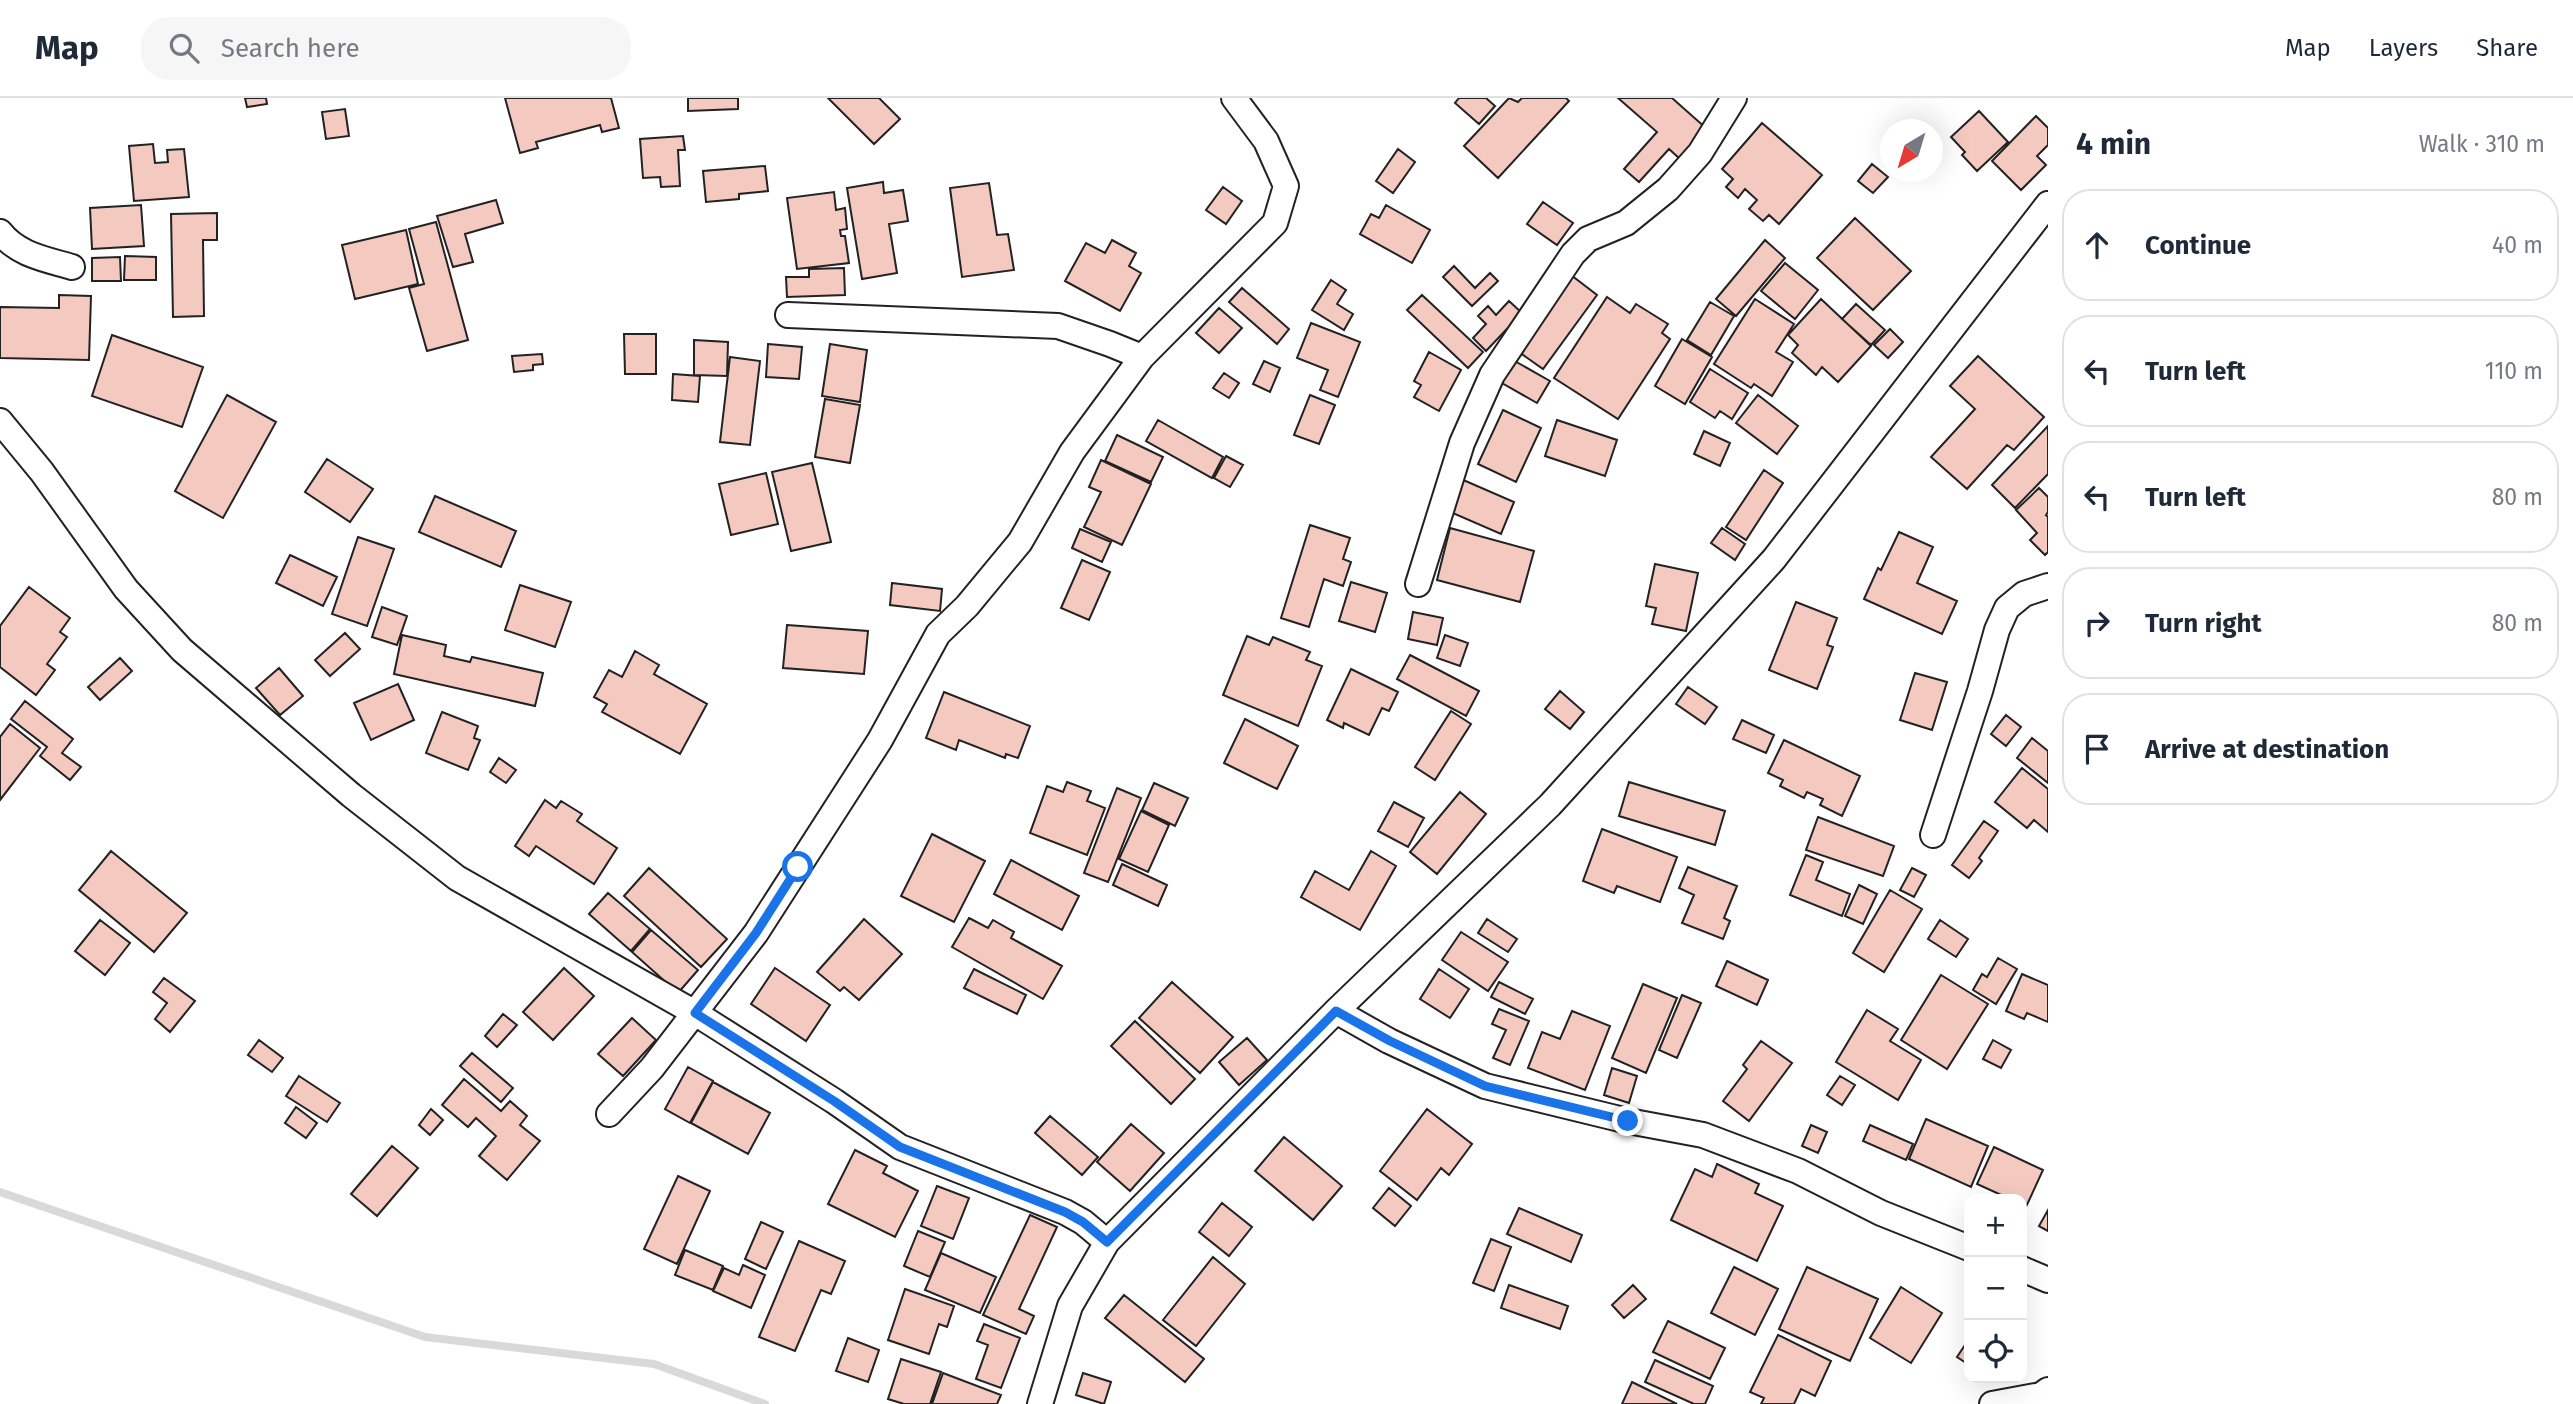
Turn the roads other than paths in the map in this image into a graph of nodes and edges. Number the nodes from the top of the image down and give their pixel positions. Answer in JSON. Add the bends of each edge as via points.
{"nodes":[{"id":1,"x":1234,"y":98,"type":"edge"},
{"id":2,"x":1734,"y":98,"type":"edge"},
{"id":3,"x":2048,"y":204,"type":"edge"},
{"id":4,"x":0,"y":232,"type":"edge"},
{"id":5,"x":72,"y":267,"type":"dead end"},
{"id":6,"x":788,"y":315,"type":"dead end"},
{"id":7,"x":1142,"y":357,"type":"junction"},
{"id":8,"x":0,"y":421,"type":"edge"},
{"id":9,"x":1418,"y":584,"type":"dead end"},
{"id":10,"x":2048,"y":586,"type":"edge"},
{"id":11,"x":1933,"y":835,"type":"dead end"},
{"id":12,"x":1336,"y":1011,"type":"junction"},
{"id":13,"x":695,"y":1013,"type":"junction"},
{"id":14,"x":609,"y":1114,"type":"dead end"},
{"id":15,"x":1107,"y":1242,"type":"junction"},
{"id":16,"x":1964,"y":1246,"type":"edge"},
{"id":17,"x":2027,"y":1271,"type":"edge"},
{"id":18,"x":2048,"y":1280,"type":"edge"},
{"id":19,"x":2048,"y":1390,"type":"edge"},
{"id":20,"x":1040,"y":1404,"type":"edge"},
{"id":21,"x":1992,"y":1404,"type":"edge"}],
"edges":[{"from":1,"to":7,"type":"street","via":[[1266,141],[1286,186],[1275,223]]},
{"from":2,"to":9,"type":"street","via":[[1700,153],[1668,189],[1626,223],[1588,239],[1573,254],[1492,375],[1462,443]]},
{"from":3,"to":12,"type":"street","via":[[1774,559],[1550,805]]},
{"from":4,"to":5,"type":"street","via":[[23,252]]},
{"from":6,"to":7,"type":"street","via":[[1058,326]]},
{"from":7,"to":13,"type":"street","via":[[1072,452],[1020,542],[938,634],[880,740],[756,933]]},
{"from":8,"to":13,"type":"street","via":[[126,589],[182,650],[351,795],[457,878]]},
{"from":10,"to":11,"type":"street","via":[[2024,594],[2007,608]]},
{"from":12,"to":15,"type":"street"},
{"from":12,"to":16,"type":"street","via":[[1485,1086],[1703,1135],[1798,1171],[1881,1213]]},
{"from":13,"to":14,"type":"street"},
{"from":13,"to":15,"type":"street","via":[[900,1147],[1065,1212]]},
{"from":15,"to":20,"type":"street","via":[[1070,1306]]},
{"from":17,"to":18,"type":"street"},
{"from":19,"to":21,"type":"street"}]}
